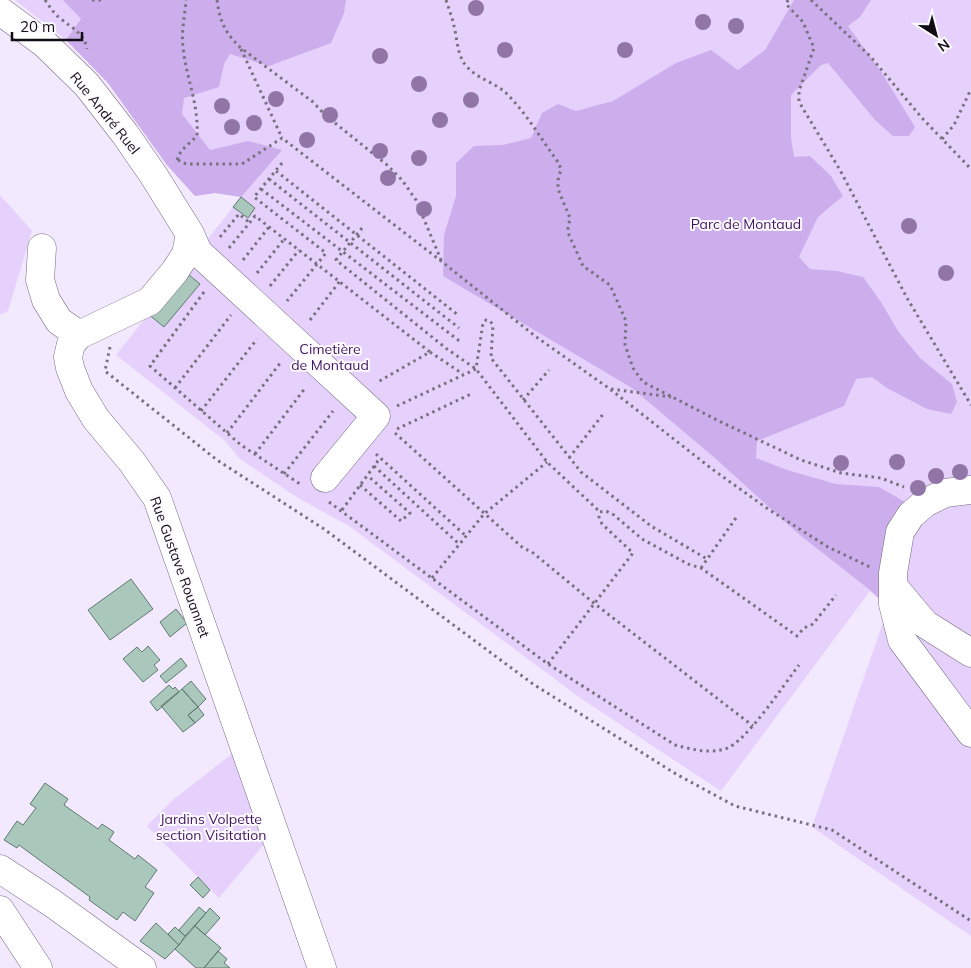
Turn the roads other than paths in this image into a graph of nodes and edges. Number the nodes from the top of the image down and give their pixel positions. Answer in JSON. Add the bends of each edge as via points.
{"nodes":[{"id":1,"x":0,"y":11,"type":"edge"},
{"id":2,"x":190,"y":234,"type":"junction"},
{"id":3,"x":42,"y":248,"type":"dead end"},
{"id":4,"x":79,"y":335,"type":"junction"},
{"id":5,"x":318,"y":488,"type":"road end"},
{"id":6,"x":971,"y":490,"type":"edge"},
{"id":7,"x":893,"y":580,"type":"junction"},
{"id":8,"x":971,"y":653,"type":"edge"},
{"id":9,"x":971,"y":733,"type":"edge"},
{"id":10,"x":0,"y":869,"type":"edge"},
{"id":11,"x":0,"y":910,"type":"edge"},
{"id":12,"x":38,"y":968,"type":"edge"},
{"id":13,"x":142,"y":968,"type":"edge"},
{"id":14,"x":322,"y":968,"type":"edge"}],
"edges":[{"from":1,"to":2,"type":"street","name":"Rue André Ruel","via":[[45,44],[87,85],[125,134]]},
{"from":2,"to":4,"type":"street","via":[[186,254],[150,301]]},
{"from":2,"to":5,"type":"street","name":"Rue André Ruel","via":[[198,252],[351,393],[371,423]]},
{"from":3,"to":4,"type":"street","via":[[40,280],[46,300],[59,321]]},
{"from":4,"to":14,"type":"street","name":"Rue Gustave Rouannet","via":[[71,344],[70,368],[96,419],[157,498]]},
{"from":6,"to":7,"type":"street","via":[[945,493],[911,515],[900,532]]},
{"from":7,"to":8,"type":"street","via":[[925,624]]},
{"from":7,"to":9,"type":"street","via":[[894,604],[902,640]]},
{"from":10,"to":13,"type":"street"},
{"from":11,"to":12,"type":"street"}]}
